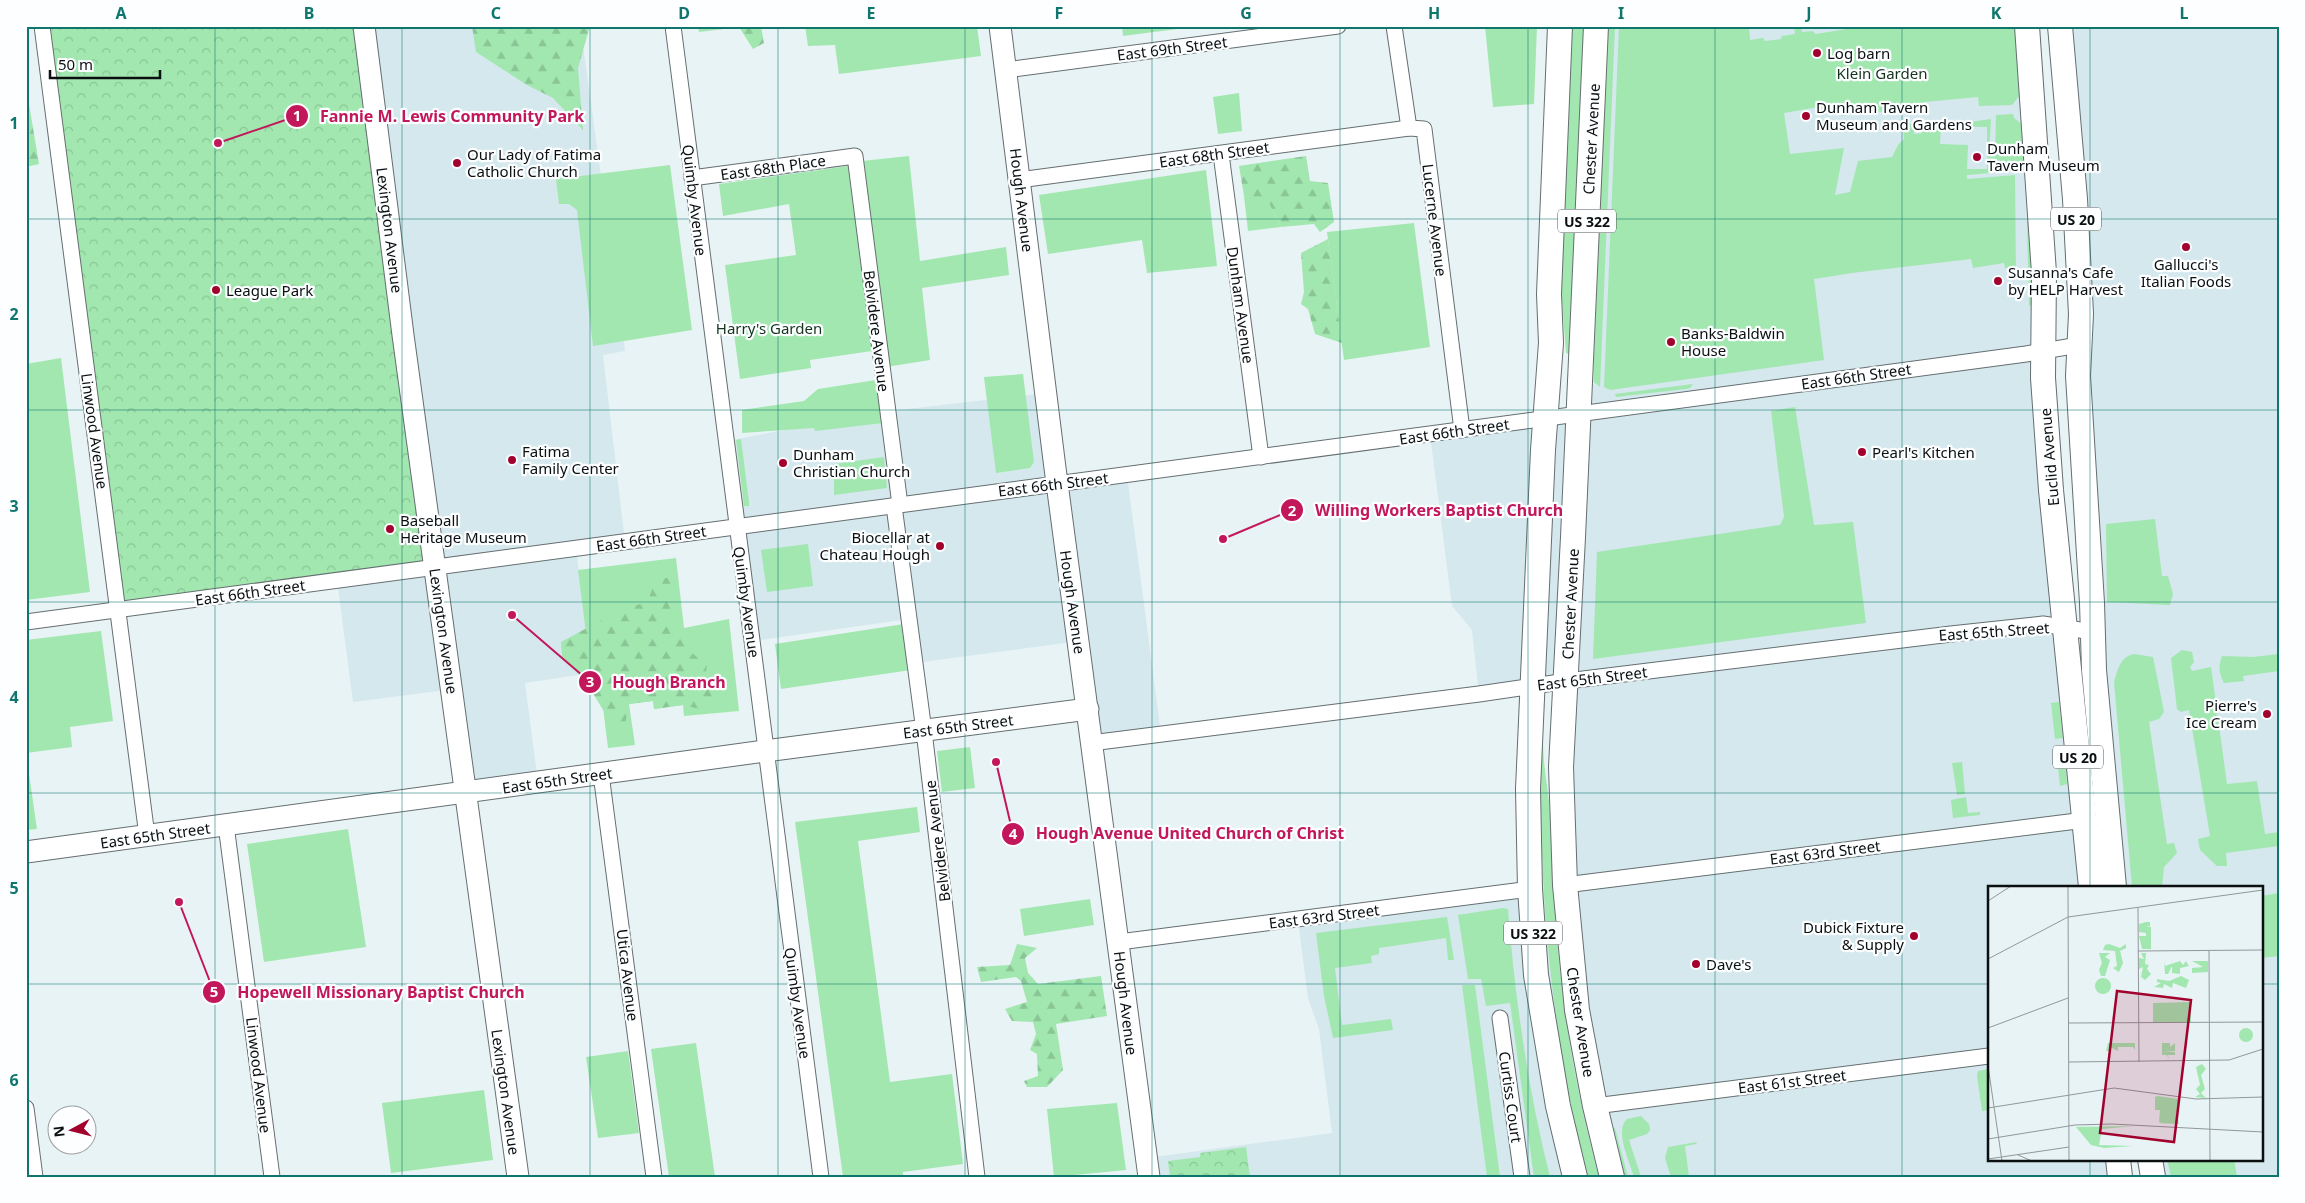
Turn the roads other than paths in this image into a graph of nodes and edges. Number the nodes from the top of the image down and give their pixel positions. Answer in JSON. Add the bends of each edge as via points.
{"nodes":[{"id":1,"x":42,"y":26,"type":"edge"},
{"id":2,"x":364,"y":26,"type":"edge"},
{"id":3,"x":673,"y":26,"type":"edge"},
{"id":4,"x":1000,"y":26,"type":"edge"},
{"id":5,"x":1338,"y":26,"type":"edge"},
{"id":6,"x":1394,"y":26,"type":"edge"},
{"id":7,"x":1560,"y":26,"type":"edge"},
{"id":8,"x":1596,"y":26,"type":"edge"},
{"id":9,"x":2027,"y":26,"type":"edge"},
{"id":10,"x":2060,"y":26,"type":"edge"},
{"id":11,"x":1006,"y":70,"type":"junction"},
{"id":12,"x":1409,"y":128,"type":"junction"},
{"id":13,"x":1221,"y":154,"type":"junction"},
{"id":14,"x":854,"y":156,"type":"joint"},
{"id":15,"x":692,"y":178,"type":"junction"},
{"id":16,"x":1019,"y":180,"type":"junction"},
{"id":17,"x":2079,"y":345,"type":"junction"},
{"id":18,"x":2044,"y":351,"type":"junction"},
{"id":19,"x":1578,"y":415,"type":"junction"},
{"id":20,"x":1546,"y":419,"type":"junction"},
{"id":21,"x":1462,"y":430,"type":"junction"},
{"id":22,"x":1261,"y":457,"type":"junction"},
{"id":23,"x":1057,"y":483,"type":"junction"},
{"id":24,"x":897,"y":506,"type":"junction"},
{"id":25,"x":736,"y":527,"type":"junction"},
{"id":26,"x":436,"y":567,"type":"junction"},
{"id":27,"x":118,"y":610,"type":"junction"},
{"id":28,"x":26,"y":622,"type":"edge"},
{"id":29,"x":2065,"y":628,"type":"junction"},
{"id":30,"x":2092,"y":632,"type":"junction"},
{"id":31,"x":1566,"y":681,"type":"junction"},
{"id":32,"x":1532,"y":686,"type":"junction"},
{"id":33,"x":1088,"y":709,"type":"junction"},
{"id":34,"x":924,"y":731,"type":"junction"},
{"id":35,"x":1091,"y":743,"type":"junction"},
{"id":36,"x":765,"y":750,"type":"junction"},
{"id":37,"x":601,"y":774,"type":"junction"},
{"id":38,"x":466,"y":793,"type":"junction"},
{"id":39,"x":2085,"y":820,"type":"junction"},
{"id":40,"x":226,"y":825,"type":"junction"},
{"id":41,"x":147,"y":836,"type":"junction"},
{"id":42,"x":26,"y":852,"type":"edge"},
{"id":43,"x":1565,"y":884,"type":"junction"},
{"id":44,"x":2091,"y":886,"type":"edge"},
{"id":45,"x":2114,"y":886,"type":"edge"},
{"id":46,"x":1530,"y":889,"type":"junction"},
{"id":47,"x":1118,"y":942,"type":"junction"},
{"id":48,"x":1500,"y":1018,"type":"dead end"},
{"id":49,"x":1988,"y":1056,"type":"edge"},
{"id":50,"x":1595,"y":1106,"type":"junction"},
{"id":51,"x":26,"y":1108,"type":"edge"},
{"id":52,"x":2118,"y":1160,"type":"edge"},
{"id":53,"x":2150,"y":1160,"type":"edge"},
{"id":54,"x":35,"y":1177,"type":"edge"},
{"id":55,"x":272,"y":1177,"type":"edge"},
{"id":56,"x":518,"y":1177,"type":"edge"},
{"id":57,"x":654,"y":1177,"type":"edge"},
{"id":58,"x":822,"y":1177,"type":"edge"},
{"id":59,"x":977,"y":1177,"type":"edge"},
{"id":60,"x":1149,"y":1177,"type":"edge"},
{"id":61,"x":1522,"y":1177,"type":"edge"},
{"id":62,"x":1575,"y":1177,"type":"edge"},
{"id":63,"x":1612,"y":1177,"type":"edge"},
{"id":64,"x":2120,"y":1177,"type":"edge"},
{"id":65,"x":2152,"y":1177,"type":"edge"}],
"edges":[{"from":1,"to":27,"type":"street","name":"Linwood Avenue"},
{"from":2,"to":26,"type":"street","name":"Lexington Avenue"},
{"from":3,"to":15,"type":"street","name":"Quimby Avenue"},
{"from":4,"to":11,"type":"street","name":"Hough Avenue"},
{"from":5,"to":11,"type":"street","name":"East 69th Street"},
{"from":6,"to":12,"type":"street"},
{"from":7,"to":20,"type":"main road","number":"US 322"},
{"from":8,"to":19,"type":"main road","name":"Chester Avenue","number":"US 322"},
{"from":9,"to":18,"type":"main road","name":"Euclid Avenue","number":"US 20","via":[[2044,273]]},
{"from":10,"to":17,"type":"main road","number":"US 20","via":[[2075,199]]},
{"from":11,"to":16,"type":"street","name":"Hough Avenue"},
{"from":12,"to":13,"type":"street","name":"East 68th Street"},
{"from":12,"to":21,"type":"street","name":"Lucerne Avenue","via":[[1424,129]]},
{"from":13,"to":16,"type":"street","name":"East 68th Street"},
{"from":13,"to":22,"type":"street","name":"Dunham Avenue"},
{"from":14,"to":15,"type":"street","name":"East 68th Place"},
{"from":14,"to":24,"type":"street","name":"Belvidere Avenue"},
{"from":15,"to":25,"type":"street","name":"Quimby Avenue"},
{"from":16,"to":23,"type":"street","name":"Hough Avenue"},
{"from":17,"to":18,"type":"street","name":"East 66th Street"},
{"from":17,"to":30,"type":"main road","number":"US 20","via":[[2078,384]]},
{"from":18,"to":19,"type":"street","name":"East 66th Street"},
{"from":18,"to":29,"type":"main road","name":"Euclid Avenue","number":"US 20","via":[[2050,480]]},
{"from":19,"to":20,"type":"street","name":"East 66th Street"},
{"from":19,"to":31,"type":"main road","name":"Chester Avenue","number":"US 322"},
{"from":20,"to":21,"type":"street","name":"East 66th Street"},
{"from":20,"to":32,"type":"main road","number":"US 322"},
{"from":21,"to":22,"type":"street","name":"East 66th Street"},
{"from":22,"to":23,"type":"street","name":"East 66th Street"},
{"from":23,"to":24,"type":"street","name":"East 66th Street"},
{"from":23,"to":33,"type":"street","name":"Hough Avenue"},
{"from":24,"to":25,"type":"street","name":"East 66th Street"},
{"from":24,"to":34,"type":"street","name":"Belvidere Avenue"},
{"from":25,"to":26,"type":"street","name":"East 66th Street"},
{"from":25,"to":36,"type":"street","name":"Quimby Avenue"},
{"from":26,"to":27,"type":"street","name":"East 66th Street"},
{"from":26,"to":38,"type":"street","name":"Lexington Avenue"},
{"from":27,"to":28,"type":"street","name":"East 66th Street"},
{"from":27,"to":41,"type":"street","name":"Linwood Avenue"},
{"from":29,"to":30,"type":"street","name":"East 65th Street"},
{"from":29,"to":31,"type":"street","name":"East 65th Street","via":[[2043,624]]},
{"from":29,"to":39,"type":"main road","name":"Euclid Avenue","number":"US 20"},
{"from":30,"to":45,"type":"main road","number":"US 20"},
{"from":31,"to":32,"type":"street","name":"East 65th Street"},
{"from":31,"to":43,"type":"main road","name":"Chester Avenue","number":"US 322","via":[[1560,767]]},
{"from":32,"to":35,"type":"street","name":"East 65th Street"},
{"from":32,"to":46,"type":"main road","number":"US 322","via":[[1528,789]]},
{"from":33,"to":34,"type":"street","name":"East 65th Street"},
{"from":33,"to":35,"type":"street","name":"Hough Avenue"},
{"from":34,"to":36,"type":"street","name":"East 65th Street"},
{"from":34,"to":59,"type":"street","name":"Belvidere Avenue"},
{"from":35,"to":47,"type":"street","name":"Hough Avenue"},
{"from":36,"to":37,"type":"street","name":"East 65th Street"},
{"from":36,"to":58,"type":"street","name":"Quimby Avenue"},
{"from":37,"to":38,"type":"street","name":"East 65th Street"},
{"from":37,"to":57,"type":"street","name":"Utica Avenue"},
{"from":38,"to":40,"type":"street","name":"East 65th Street"},
{"from":38,"to":56,"type":"street","name":"Lexington Avenue"},
{"from":39,"to":43,"type":"street","name":"East 63rd Street"},
{"from":39,"to":44,"type":"main road","name":"Euclid Avenue","number":"US 20"},
{"from":40,"to":41,"type":"street","name":"East 65th Street"},
{"from":40,"to":55,"type":"street","name":"Linwood Avenue"},
{"from":41,"to":42,"type":"street","name":"East 65th Street"},
{"from":43,"to":50,"type":"main road","name":"Chester Avenue","number":"US 322","via":[[1578,1010]]},
{"from":46,"to":47,"type":"street","name":"East 63rd Street"},
{"from":46,"to":62,"type":"main road","number":"US 322","via":[[1536,975],[1544,1030]]},
{"from":47,"to":60,"type":"street","name":"Hough Avenue"},
{"from":48,"to":61,"type":"street","name":"Curtiss Court"},
{"from":49,"to":50,"type":"street","name":"East 61st Street"},
{"from":50,"to":63,"type":"main road","name":"Chester Avenue","number":"US 322"},
{"from":51,"to":54,"type":"street"},
{"from":52,"to":64,"type":"main road"},
{"from":53,"to":65,"type":"main road"}]}
